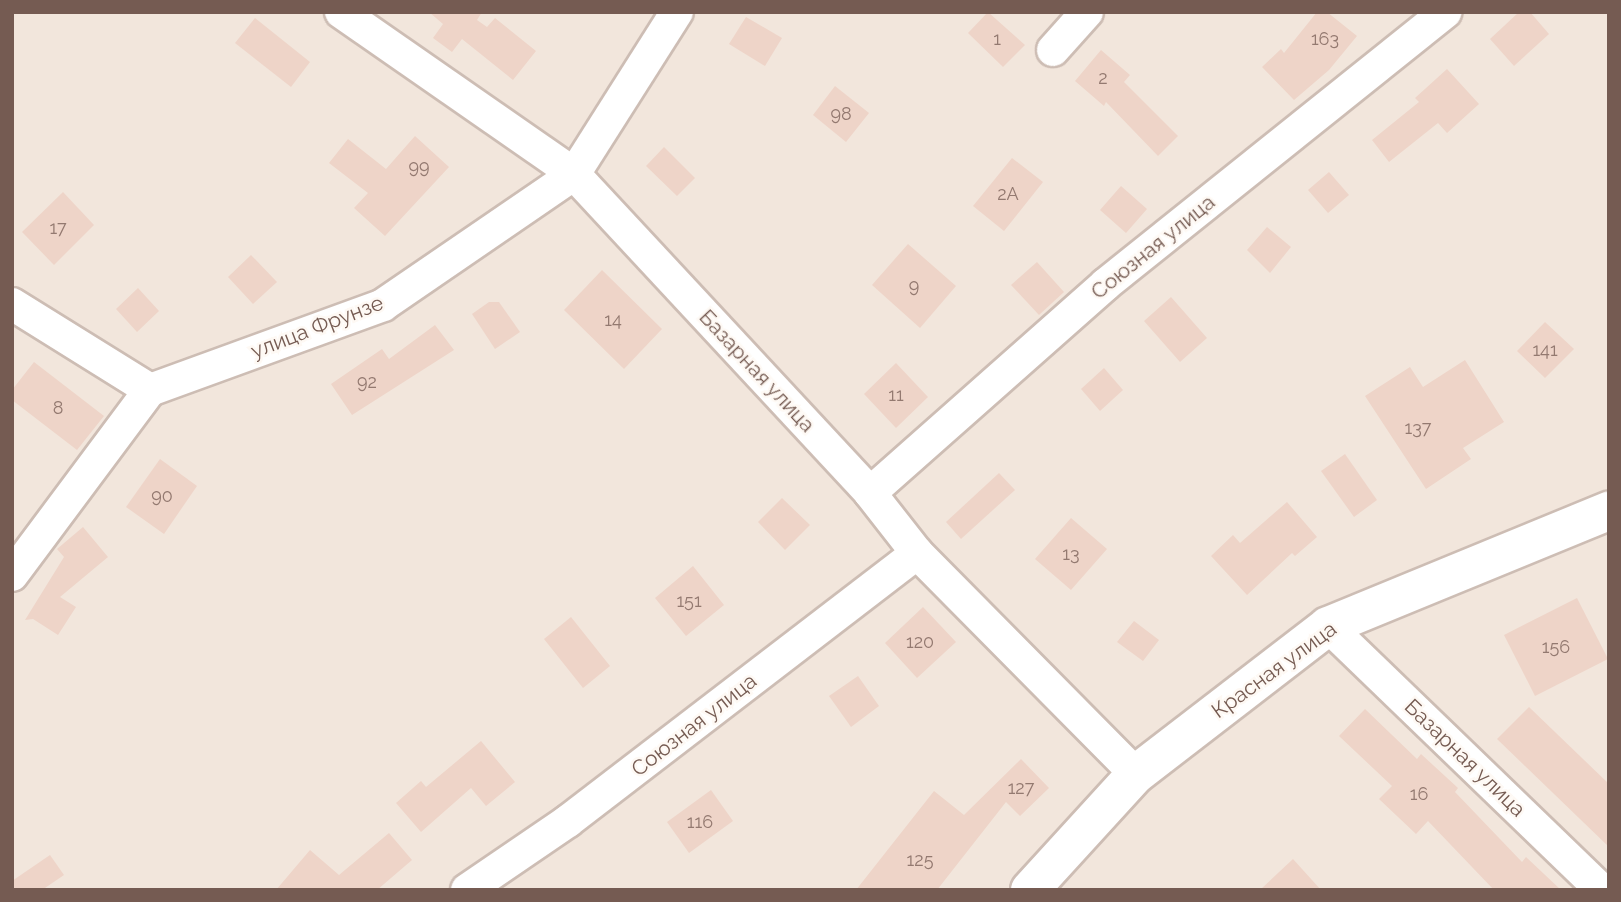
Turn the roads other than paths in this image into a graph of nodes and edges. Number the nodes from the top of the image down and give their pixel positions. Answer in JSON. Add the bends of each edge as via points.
{"nodes":[{"id":1,"x":341,"y":12,"type":"edge"},
{"id":2,"x":677,"y":12,"type":"edge"},
{"id":3,"x":1087,"y":12,"type":"edge"},
{"id":4,"x":1445,"y":12,"type":"edge"},
{"id":5,"x":1054,"y":50,"type":"dead end"},
{"id":6,"x":574,"y":174,"type":"junction"},
{"id":7,"x":12,"y":304,"type":"edge"},
{"id":8,"x":150,"y":390,"type":"junction"},
{"id":9,"x":870,"y":493,"type":"junction"},
{"id":10,"x":1609,"y":511,"type":"edge"},
{"id":11,"x":916,"y":554,"type":"junction"},
{"id":12,"x":12,"y":575,"type":"edge"},
{"id":13,"x":1328,"y":626,"type":"junction"},
{"id":14,"x":1136,"y":774,"type":"junction"},
{"id":15,"x":467,"y":890,"type":"edge"},
{"id":16,"x":1030,"y":890,"type":"edge"},
{"id":17,"x":1601,"y":890,"type":"edge"}],
"edges":[{"from":1,"to":6,"type":"street","name":"Базарная улица"},
{"from":2,"to":6,"type":"street","name":"улица Фрунзе"},
{"from":3,"to":5,"type":"street"},
{"from":4,"to":9,"type":"street","name":"Союзная улица","via":[[1107,284]]},
{"from":6,"to":8,"type":"street","name":"улица Фрунзе","via":[[383,304]]},
{"from":6,"to":9,"type":"street","name":"Базарная улица"},
{"from":7,"to":8,"type":"street"},
{"from":8,"to":12,"type":"street"},
{"from":9,"to":11,"type":"street","name":"Базарная улица"},
{"from":10,"to":13,"type":"street","name":"Красная улица"},
{"from":11,"to":14,"type":"street","name":"Базарная улица"},
{"from":11,"to":15,"type":"street","name":"Союзная улица","via":[[568,821]]},
{"from":13,"to":14,"type":"street","name":"Красная улица"},
{"from":13,"to":17,"type":"street","name":"Базарная улица"},
{"from":14,"to":16,"type":"street","name":"Красная улица"}]}
